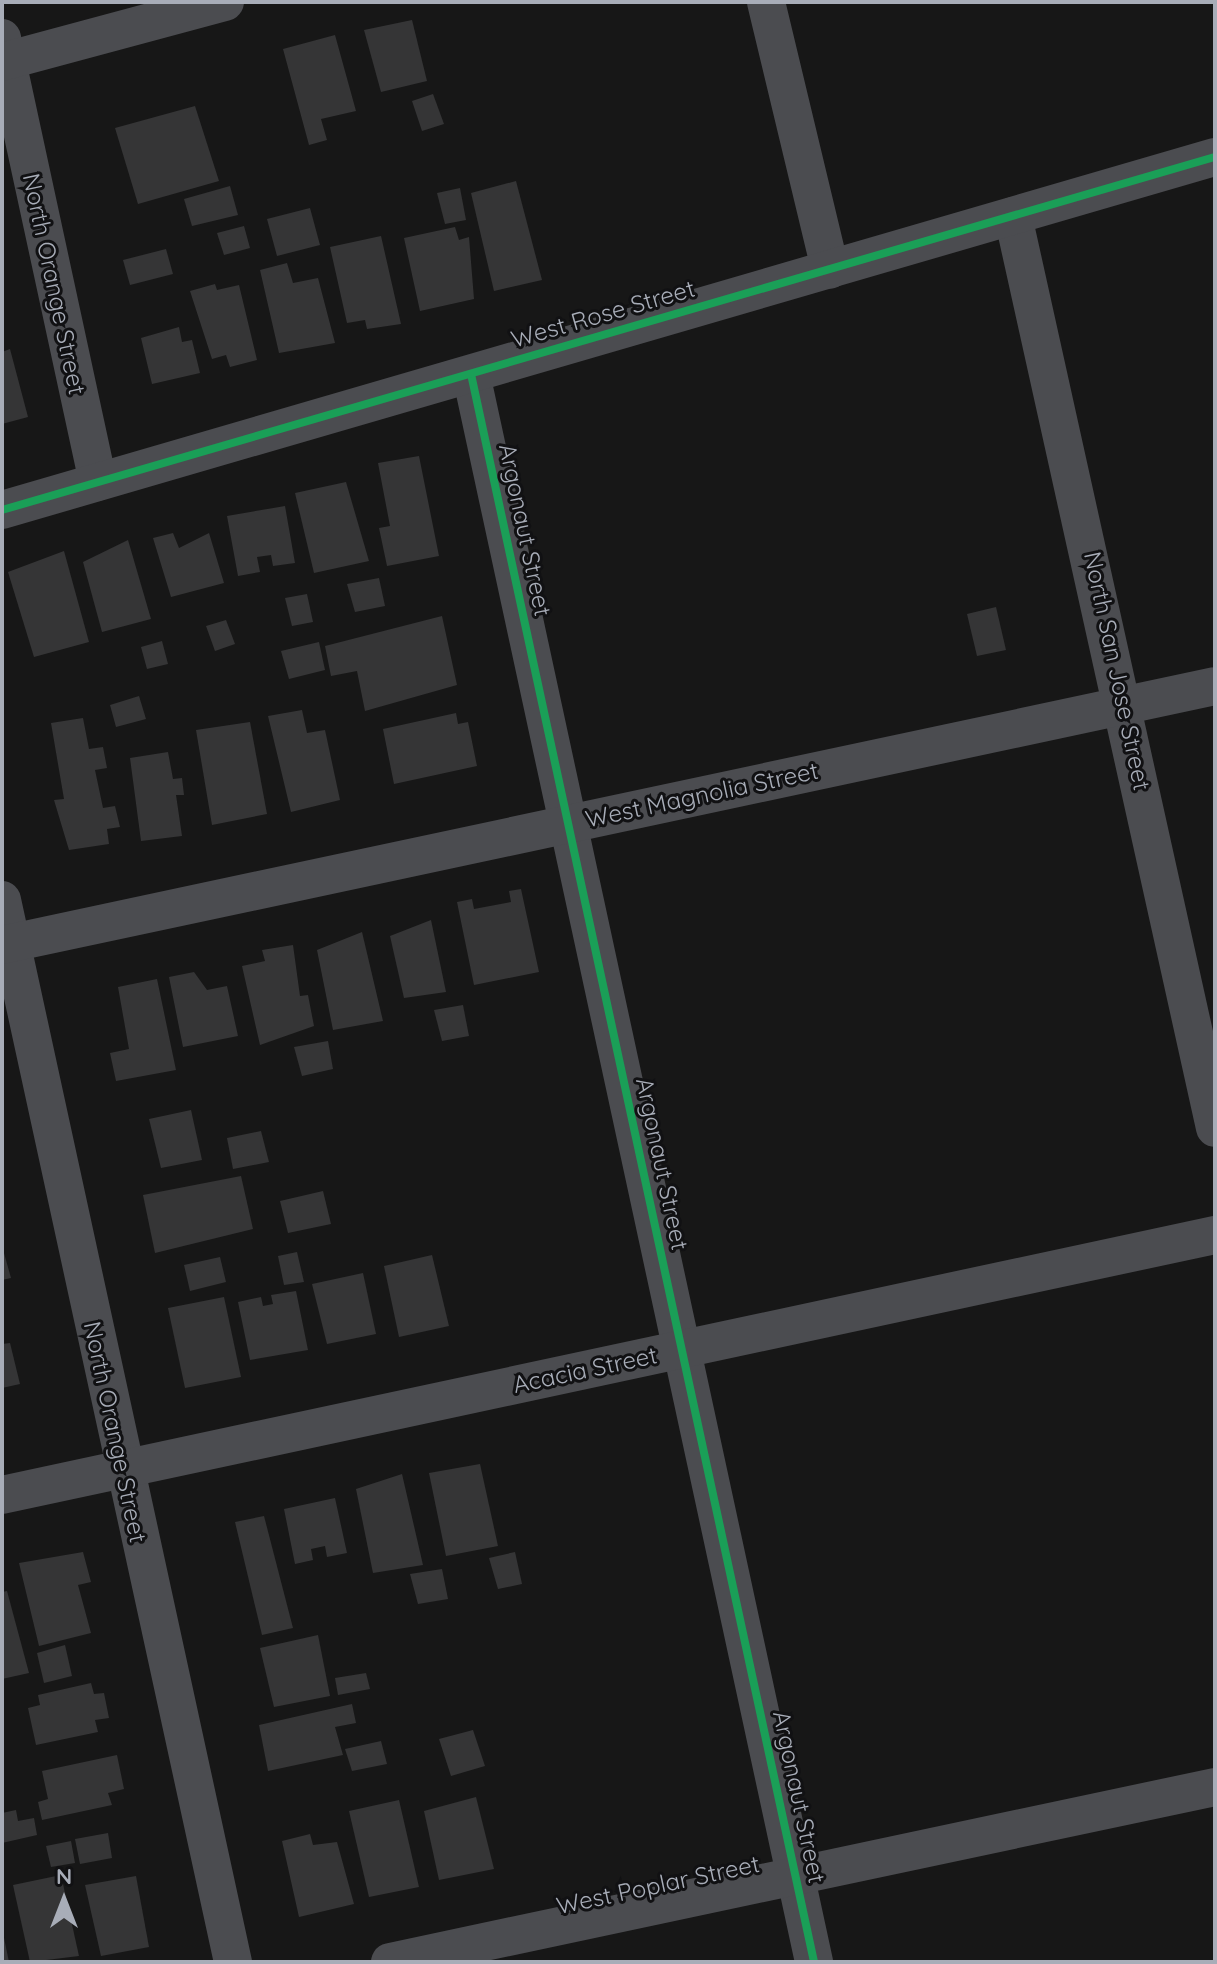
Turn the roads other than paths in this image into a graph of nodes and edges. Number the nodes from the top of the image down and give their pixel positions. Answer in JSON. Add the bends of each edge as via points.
{"nodes":[{"id":1,"x":225,"y":2,"type":"edge"},
{"id":2,"x":766,"y":2,"type":"edge"},
{"id":3,"x":4,"y":54,"type":"edge"},
{"id":4,"x":1215,"y":157,"type":"edge"},
{"id":5,"x":1013,"y":216,"type":"junction"},
{"id":6,"x":830,"y":269,"type":"junction"},
{"id":7,"x":471,"y":374,"type":"junction"},
{"id":8,"x":98,"y":482,"type":"junction"},
{"id":9,"x":2,"y":510,"type":"edge"},
{"id":10,"x":1215,"y":686,"type":"edge"},
{"id":11,"x":1125,"y":705,"type":"junction"},
{"id":12,"x":569,"y":823,"type":"junction"},
{"id":13,"x":2,"y":900,"type":"edge"},
{"id":14,"x":6,"y":944,"type":"edge"},
{"id":15,"x":1215,"y":1128,"type":"edge"},
{"id":16,"x":1215,"y":1235,"type":"edge"},
{"id":17,"x":682,"y":1350,"type":"junction"},
{"id":18,"x":123,"y":1469,"type":"junction"},
{"id":19,"x":2,"y":1495,"type":"edge"},
{"id":20,"x":1215,"y":1787,"type":"edge"},
{"id":21,"x":796,"y":1878,"type":"junction"},
{"id":22,"x":233,"y":1962,"type":"edge"},
{"id":23,"x":390,"y":1962,"type":"edge"},
{"id":24,"x":814,"y":1962,"type":"edge"}],
"edges":[{"from":1,"to":3,"type":"street"},
{"from":2,"to":6,"type":"street"},
{"from":3,"to":8,"type":"street","name":"North Orange Street"},
{"from":4,"to":5,"type":"street","name":"West Rose Street"},
{"from":5,"to":6,"type":"street","name":"West Rose Street"},
{"from":5,"to":11,"type":"street","name":"North San Jose Street"},
{"from":6,"to":7,"type":"street","name":"West Rose Street"},
{"from":7,"to":8,"type":"street","name":"West Rose Street"},
{"from":7,"to":12,"type":"street","name":"Argonaut Street"},
{"from":8,"to":9,"type":"street","name":"West Rose Street"},
{"from":10,"to":11,"type":"street","name":"West Magnolia Street"},
{"from":11,"to":12,"type":"street","name":"West Magnolia Street"},
{"from":11,"to":15,"type":"street","name":"North San Jose Street"},
{"from":12,"to":14,"type":"street","name":"West Magnolia Street"},
{"from":12,"to":17,"type":"street","name":"Argonaut Street"},
{"from":13,"to":14,"type":"street","name":"North Orange Street"},
{"from":14,"to":18,"type":"street","name":"North Orange Street"},
{"from":16,"to":17,"type":"street","name":"Acacia Street"},
{"from":17,"to":18,"type":"street","name":"Acacia Street"},
{"from":17,"to":21,"type":"street","name":"Argonaut Street"},
{"from":18,"to":19,"type":"street","name":"Acacia Street"},
{"from":18,"to":22,"type":"street","name":"North Orange Street"},
{"from":20,"to":21,"type":"street","name":"West Poplar Street"},
{"from":21,"to":23,"type":"street","name":"West Poplar Street"},
{"from":21,"to":24,"type":"street","name":"Argonaut Street"}]}
